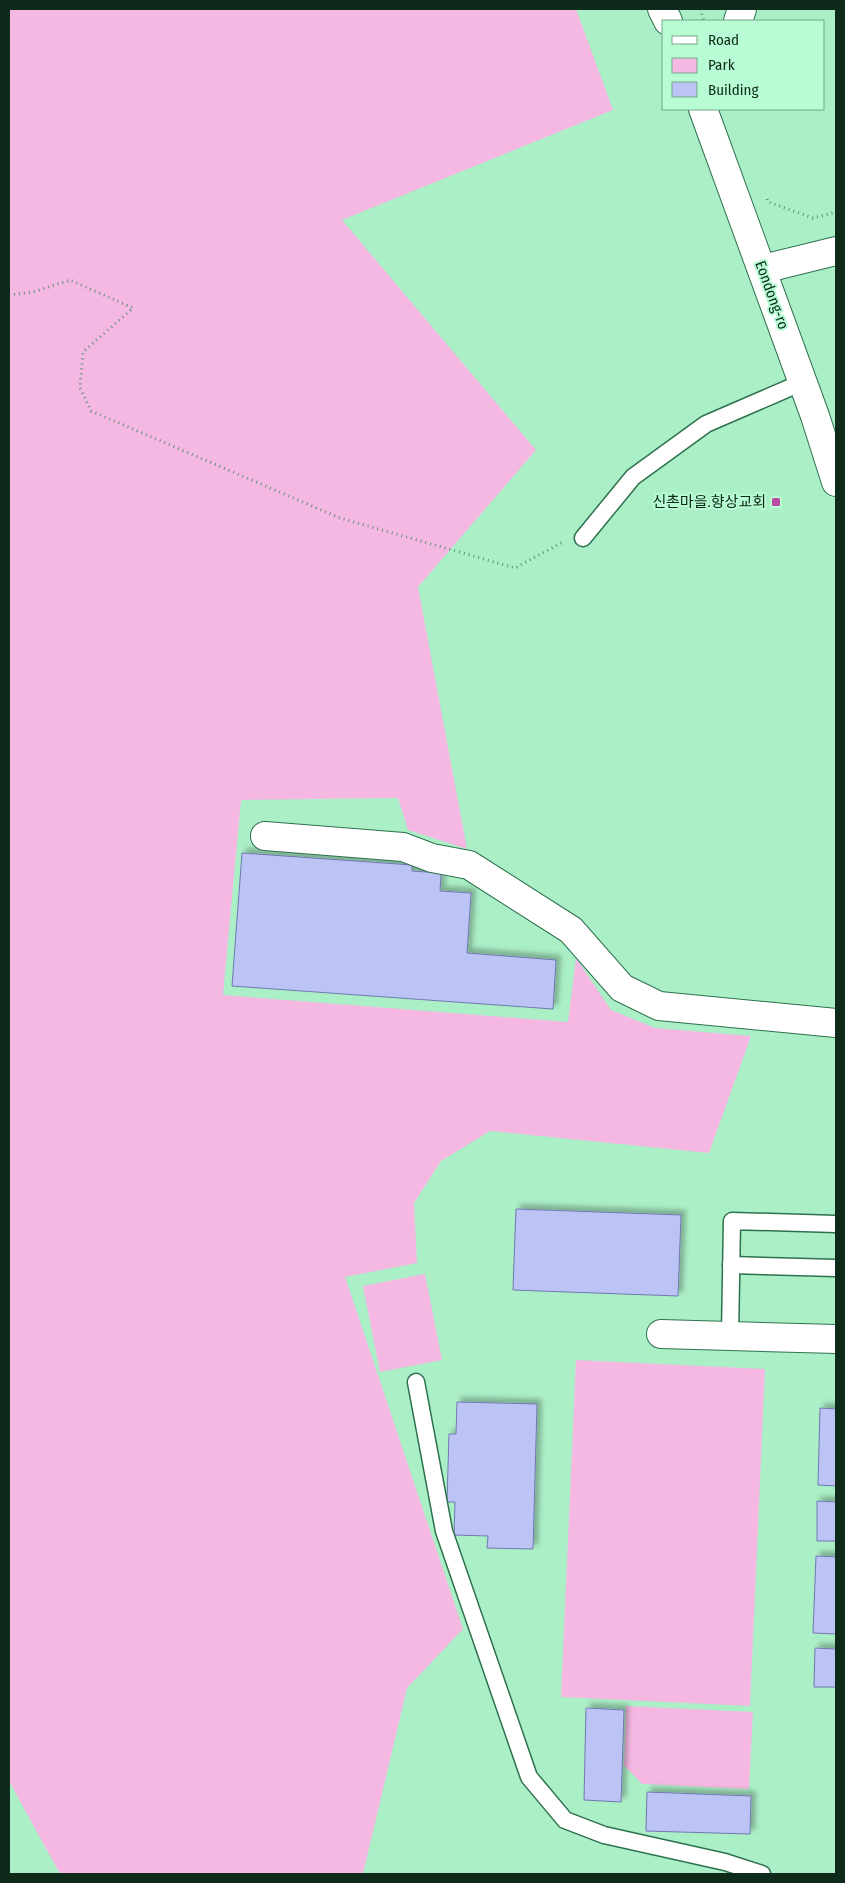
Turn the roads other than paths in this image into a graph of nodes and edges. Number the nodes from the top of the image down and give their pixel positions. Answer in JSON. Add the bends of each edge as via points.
{"nodes":[{"id":1,"x":703,"y":110,"type":"edge"},
{"id":2,"x":836,"y":251,"type":"edge"},
{"id":3,"x":762,"y":269,"type":"junction"},
{"id":4,"x":803,"y":382,"type":"junction"},
{"id":5,"x":836,"y":482,"type":"edge"},
{"id":6,"x":583,"y":538,"type":"road end"},
{"id":7,"x":264,"y":836,"type":"dead end"},
{"id":8,"x":836,"y":1023,"type":"edge"},
{"id":9,"x":836,"y":1224,"type":"edge"},
{"id":10,"x":731,"y":1265,"type":"junction"},
{"id":11,"x":836,"y":1268,"type":"edge"},
{"id":12,"x":661,"y":1334,"type":"dead end"},
{"id":13,"x":730,"y":1336,"type":"junction"},
{"id":14,"x":836,"y":1339,"type":"edge"},
{"id":15,"x":416,"y":1382,"type":"dead end"},
{"id":16,"x":762,"y":1874,"type":"edge"}],
"edges":[{"from":1,"to":3,"type":"street","name":"Eondong-ro"},
{"from":2,"to":3,"type":"street"},
{"from":3,"to":4,"type":"street","name":"Eondong-ro"},
{"from":4,"to":5,"type":"street","name":"Eondong-ro"},
{"from":4,"to":6,"type":"lane","via":[[706,424],[633,477]]},
{"from":7,"to":8,"type":"street","via":[[403,847],[432,858],[470,865],[571,930],[622,988],[659,1006]]},
{"from":9,"to":10,"type":"lane","via":[[732,1221]]},
{"from":10,"to":11,"type":"lane"},
{"from":10,"to":13,"type":"lane"},
{"from":12,"to":13,"type":"street"},
{"from":13,"to":14,"type":"street"},
{"from":15,"to":16,"type":"lane","via":[[444,1531],[529,1778],[565,1820],[604,1836],[725,1862]]}]}
